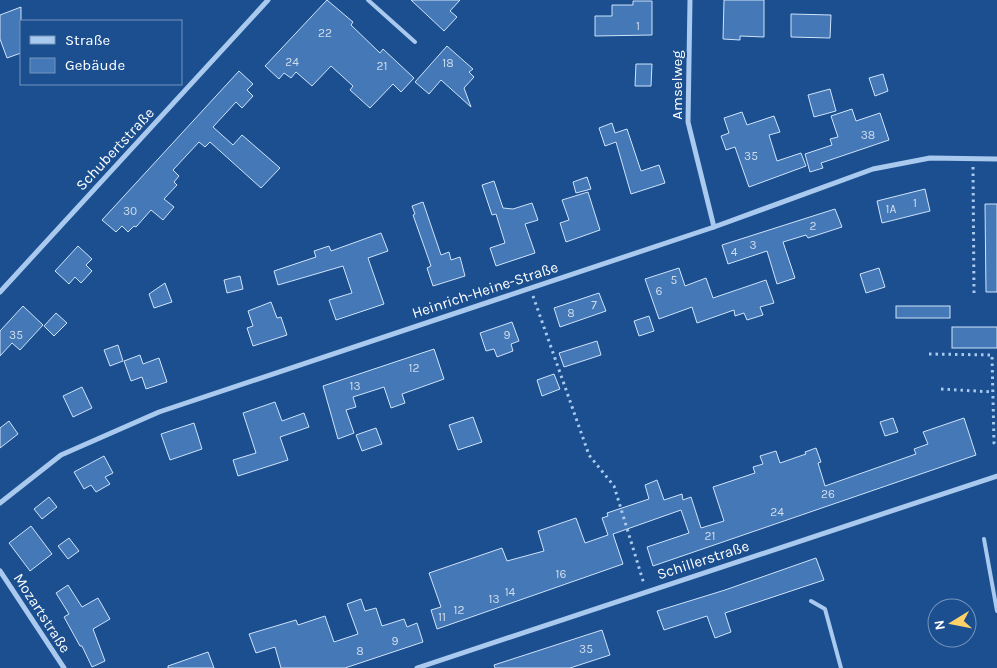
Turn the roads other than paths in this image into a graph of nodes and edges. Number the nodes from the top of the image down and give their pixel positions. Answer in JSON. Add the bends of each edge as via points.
{"nodes":[{"id":1,"x":268,"y":0,"type":"edge"},
{"id":2,"x":368,"y":0,"type":"edge"},
{"id":3,"x":690,"y":0,"type":"edge"},
{"id":4,"x":415,"y":42,"type":"dead end"},
{"id":5,"x":997,"y":159,"type":"edge"},
{"id":6,"x":714,"y":228,"type":"junction"},
{"id":7,"x":0,"y":292,"type":"edge"},
{"id":8,"x":997,"y":476,"type":"edge"},
{"id":9,"x":0,"y":502,"type":"edge"},
{"id":10,"x":984,"y":539,"type":"dead end"},
{"id":11,"x":0,"y":571,"type":"edge"},
{"id":12,"x":811,"y":601,"type":"dead end"},
{"id":13,"x":997,"y":611,"type":"edge"},
{"id":14,"x":64,"y":668,"type":"edge"},
{"id":15,"x":417,"y":668,"type":"edge"},
{"id":16,"x":841,"y":668,"type":"edge"}],
"edges":[{"from":1,"to":7,"type":"street","name":"Schubertstraße"},
{"from":2,"to":4,"type":"lane"},
{"from":3,"to":6,"type":"street","name":"Amselweg","via":[[688,122]]},
{"from":5,"to":6,"type":"street","name":"Heinrich-Heine-Straße","via":[[930,158],[873,169]]},
{"from":6,"to":9,"type":"street","name":"Heinrich-Heine-Straße","via":[[158,412],[61,455]]},
{"from":8,"to":15,"type":"street","name":"Schillerstraße"},
{"from":10,"to":13,"type":"lane"},
{"from":11,"to":14,"type":"street","name":"Mozartstraße"},
{"from":12,"to":16,"type":"lane","via":[[824,609]]}]}
